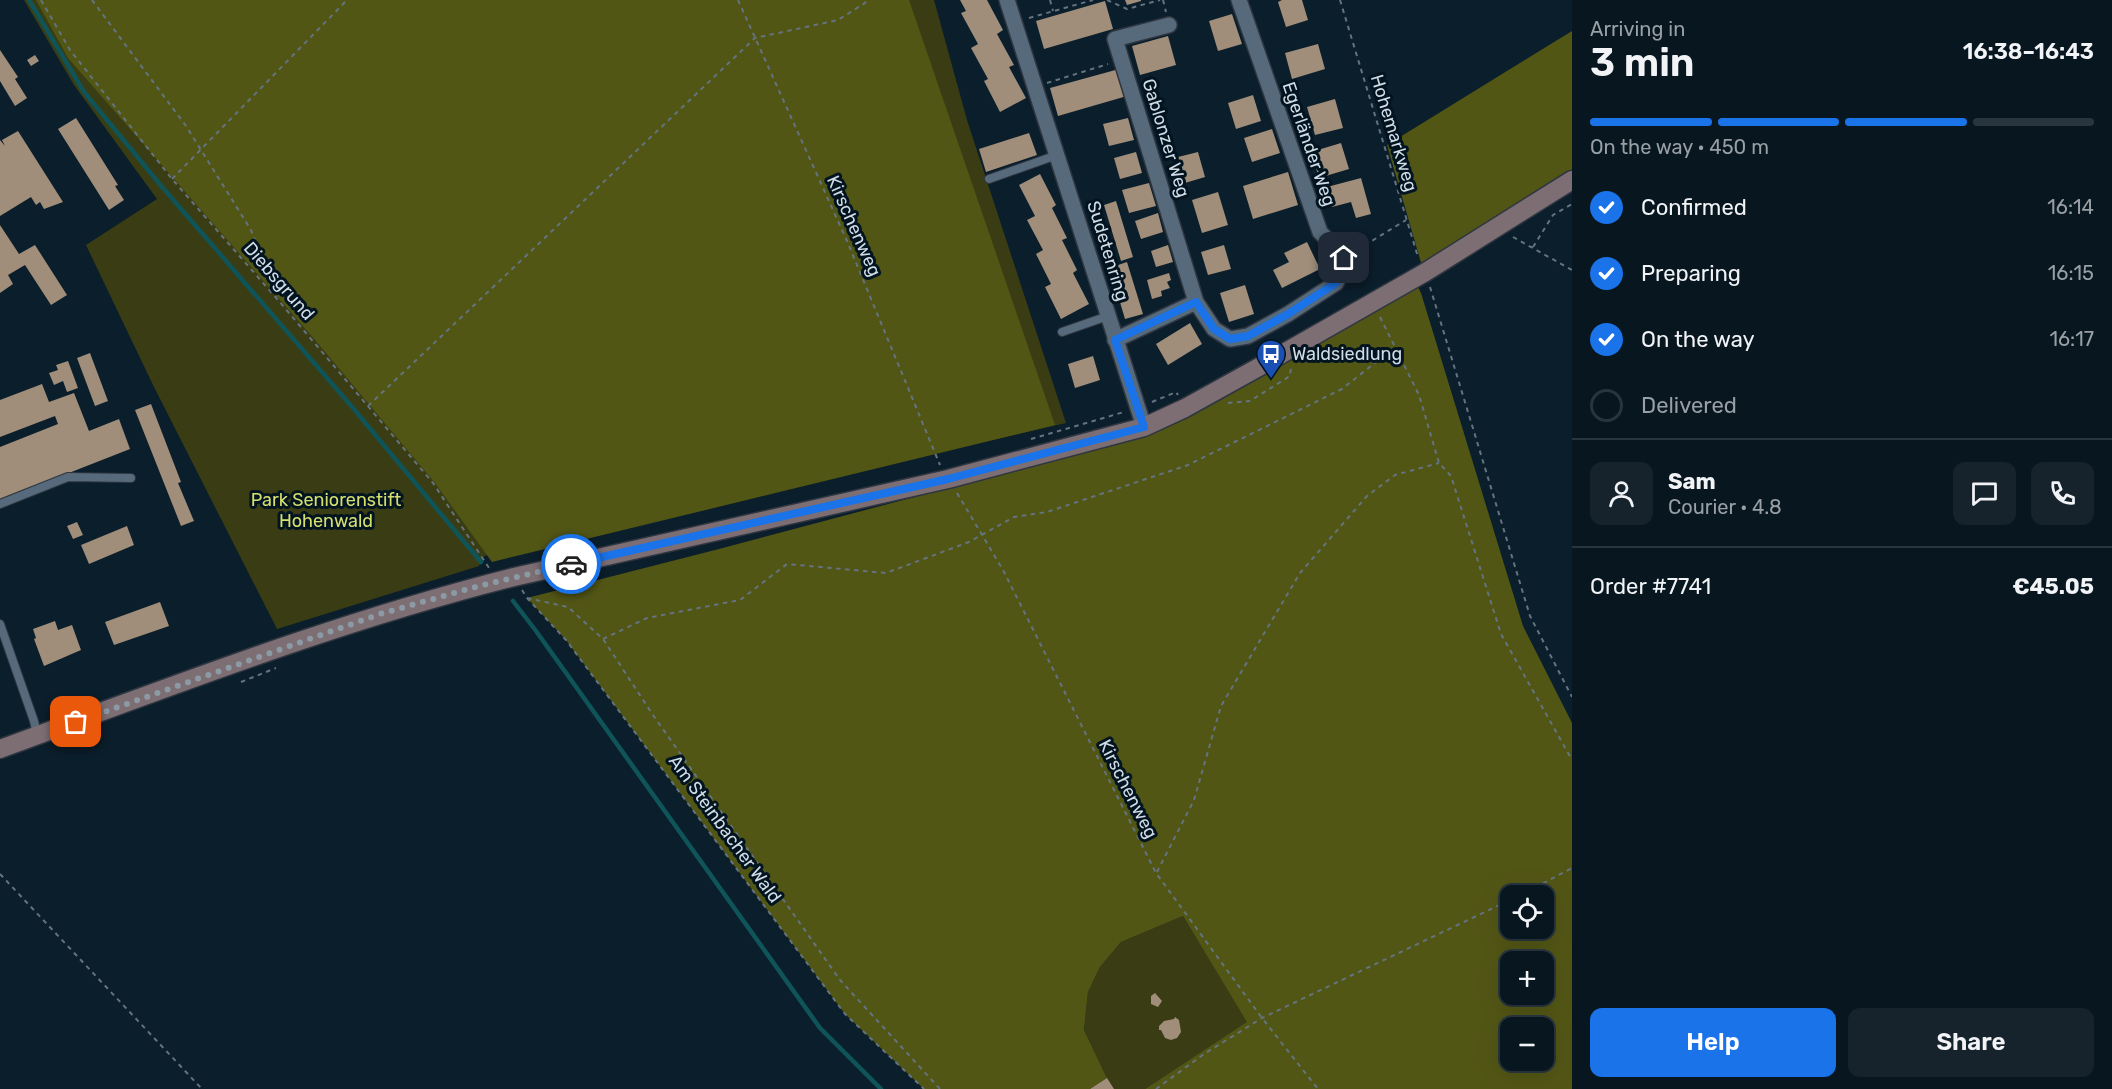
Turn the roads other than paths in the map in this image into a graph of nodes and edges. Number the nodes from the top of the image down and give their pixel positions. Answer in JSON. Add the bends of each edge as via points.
{"nodes":[{"id":1,"x":1007,"y":0,"type":"edge"},
{"id":2,"x":1239,"y":0,"type":"edge"},
{"id":3,"x":1169,"y":25,"type":"dead end"},
{"id":4,"x":1058,"y":155,"type":"junction"},
{"id":5,"x":990,"y":179,"type":"dead end"},
{"id":6,"x":1572,"y":180,"type":"edge"},
{"id":7,"x":1196,"y":302,"type":"junction"},
{"id":8,"x":1108,"y":316,"type":"junction"},
{"id":9,"x":1062,"y":332,"type":"dead end"},
{"id":10,"x":1115,"y":340,"type":"junction"},
{"id":11,"x":1144,"y":427,"type":"junction"},
{"id":12,"x":131,"y":478,"type":"dead end"},
{"id":13,"x":0,"y":504,"type":"edge"},
{"id":14,"x":0,"y":624,"type":"edge"},
{"id":15,"x":37,"y":735,"type":"junction"},
{"id":16,"x":0,"y":749,"type":"edge"}],
"edges":[{"from":1,"to":4,"type":"street","name":"Sudetenring"},
{"from":2,"to":7,"type":"street","name":"Egerländer Weg","via":[[1320,232],[1344,258],[1344,268],[1336,283],[1248,336],[1230,339],[1214,329]]},
{"from":3,"to":7,"type":"street","name":"Gablonzer Weg","via":[[1115,39]]},
{"from":4,"to":5,"type":"lane"},
{"from":4,"to":8,"type":"street","name":"Sudetenring"},
{"from":6,"to":11,"type":"main road","via":[[1424,273],[1185,408]]},
{"from":7,"to":10,"type":"street"},
{"from":8,"to":9,"type":"lane"},
{"from":8,"to":10,"type":"street","name":"Sudetenring"},
{"from":10,"to":11,"type":"street","name":"Sudetenring"},
{"from":11,"to":15,"type":"main road","via":[[495,582],[380,614]]},
{"from":12,"to":13,"type":"lane","via":[[68,477]]},
{"from":14,"to":15,"type":"lane"},
{"from":15,"to":16,"type":"main road"}]}
